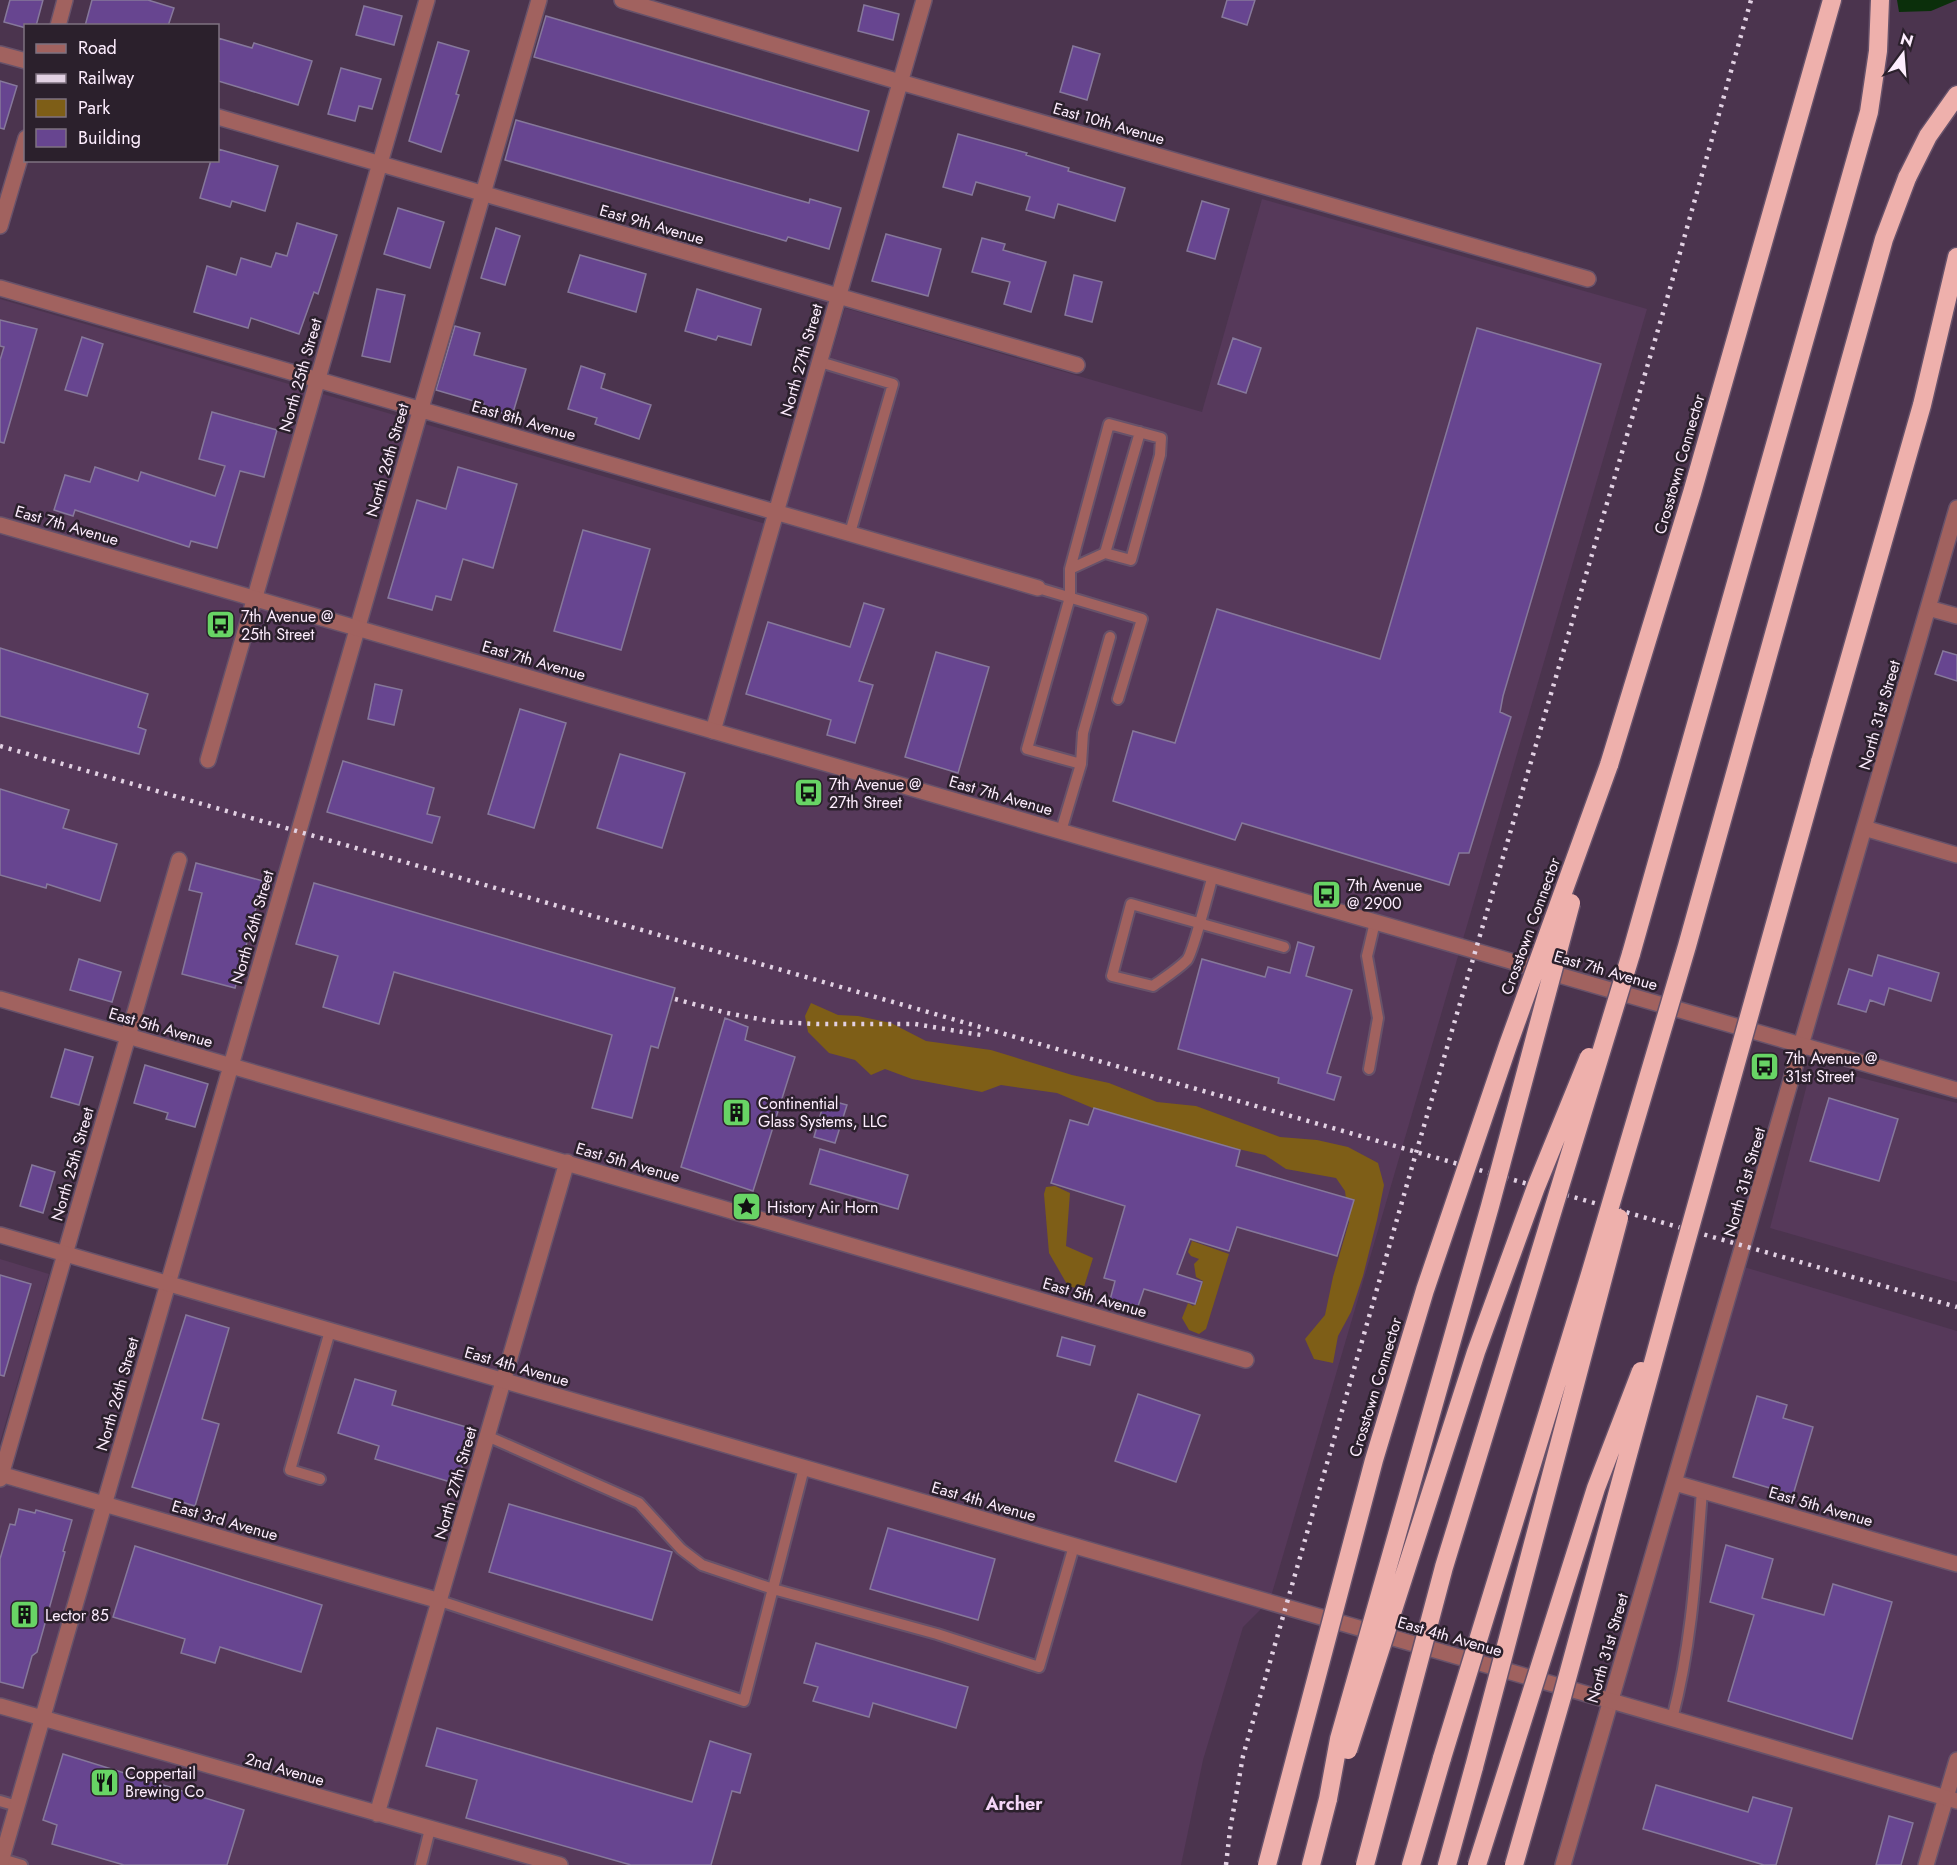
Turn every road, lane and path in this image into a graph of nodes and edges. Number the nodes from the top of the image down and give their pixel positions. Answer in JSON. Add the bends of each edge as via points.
{"nodes":[{"id":1,"x":66,"y":0,"type":"edge"},
{"id":2,"x":428,"y":0,"type":"edge"},
{"id":3,"x":539,"y":0,"type":"edge"},
{"id":4,"x":622,"y":0,"type":"edge"},
{"id":5,"x":924,"y":0,"type":"edge"},
{"id":6,"x":1832,"y":0,"type":"edge"},
{"id":7,"x":1880,"y":0,"type":"edge"},
{"id":8,"x":59,"y":24,"type":"edge"},
{"id":9,"x":0,"y":54,"type":"edge"},
{"id":10,"x":24,"y":60,"type":"edge"},
{"id":11,"x":900,"y":82,"type":"junction"},
{"id":12,"x":1957,"y":95,"type":"edge"},
{"id":13,"x":219,"y":117,"type":"edge"},
{"id":14,"x":24,"y":145,"type":"edge"},
{"id":15,"x":380,"y":164,"type":"junction"},
{"id":16,"x":483,"y":194,"type":"junction"},
{"id":17,"x":0,"y":226,"type":"edge"},
{"id":18,"x":1957,"y":257,"type":"edge"},
{"id":19,"x":1588,"y":279,"type":"dead end"},
{"id":20,"x":0,"y":288,"type":"edge"},
{"id":21,"x":838,"y":297,"type":"junction"},
{"id":22,"x":819,"y":362,"type":"junction"},
{"id":23,"x":1077,"y":365,"type":"dead end"},
{"id":24,"x":318,"y":380,"type":"junction"},
{"id":25,"x":420,"y":409,"type":"junction"},
{"id":26,"x":1140,"y":432,"type":"junction"},
{"id":27,"x":1957,"y":508,"type":"edge"},
{"id":28,"x":776,"y":512,"type":"junction"},
{"id":29,"x":0,"y":525,"type":"edge"},
{"id":30,"x":850,"y":533,"type":"junction"},
{"id":31,"x":1105,"y":553,"type":"junction"},
{"id":32,"x":1070,"y":569,"type":"junction"},
{"id":33,"x":1038,"y":588,"type":"joint"},
{"id":34,"x":1070,"y":597,"type":"junction"},
{"id":35,"x":255,"y":598,"type":"junction"},
{"id":36,"x":1928,"y":608,"type":"junction"},
{"id":37,"x":1957,"y":616,"type":"edge"},
{"id":38,"x":357,"y":628,"type":"junction"},
{"id":39,"x":1110,"y":637,"type":"dead end"},
{"id":40,"x":1118,"y":699,"type":"dead end"},
{"id":41,"x":713,"y":730,"type":"junction"},
{"id":42,"x":208,"y":760,"type":"dead end"},
{"id":43,"x":1081,"y":764,"type":"junction"},
{"id":44,"x":1609,"y":765,"type":"junction"},
{"id":45,"x":1864,"y":828,"type":"junction"},
{"id":46,"x":1061,"y":831,"type":"junction"},
{"id":47,"x":1957,"y":855,"type":"edge"},
{"id":48,"x":179,"y":860,"type":"dead end"},
{"id":49,"x":1213,"y":875,"type":"junction"},
{"id":50,"x":1375,"y":922,"type":"junction"},
{"id":51,"x":1199,"y":923,"type":"junction"},
{"id":52,"x":1284,"y":947,"type":"dead end"},
{"id":53,"x":1632,"y":954,"type":"junction"},
{"id":54,"x":0,"y":999,"type":"edge"},
{"id":55,"x":1660,"y":1035,"type":"junction"},
{"id":56,"x":128,"y":1036,"type":"junction"},
{"id":57,"x":1802,"y":1045,"type":"junction"},
{"id":58,"x":231,"y":1066,"type":"junction"},
{"id":59,"x":1369,"y":1069,"type":"dead end"},
{"id":60,"x":1957,"y":1090,"type":"edge"},
{"id":61,"x":567,"y":1162,"type":"junction"},
{"id":62,"x":0,"y":1236,"type":"edge"},
{"id":63,"x":65,"y":1254,"type":"junction"},
{"id":64,"x":1675,"y":1282,"type":"junction"},
{"id":65,"x":168,"y":1284,"type":"junction"},
{"id":66,"x":330,"y":1331,"type":"junction"},
{"id":67,"x":1246,"y":1360,"type":"dead end"},
{"id":68,"x":503,"y":1381,"type":"junction"},
{"id":69,"x":488,"y":1436,"type":"junction"},
{"id":70,"x":804,"y":1468,"type":"junction"},
{"id":71,"x":0,"y":1476,"type":"edge"},
{"id":72,"x":320,"y":1479,"type":"dead end"},
{"id":73,"x":1675,"y":1483,"type":"junction"},
{"id":74,"x":1702,"y":1491,"type":"junction"},
{"id":75,"x":104,"y":1504,"type":"junction"},
{"id":76,"x":1074,"y":1546,"type":"junction"},
{"id":77,"x":1957,"y":1564,"type":"edge"},
{"id":78,"x":773,"y":1589,"type":"junction"},
{"id":79,"x":440,"y":1601,"type":"junction"},
{"id":80,"x":1611,"y":1701,"type":"junction"},
{"id":81,"x":0,"y":1706,"type":"edge"},
{"id":82,"x":42,"y":1718,"type":"junction"},
{"id":83,"x":1672,"y":1719,"type":"junction"},
{"id":84,"x":1957,"y":1760,"type":"edge"},
{"id":85,"x":1328,"y":1799,"type":"junction"},
{"id":86,"x":1951,"y":1799,"type":"edge"},
{"id":87,"x":0,"y":1801,"type":"edge"},
{"id":88,"x":17,"y":1806,"type":"junction"},
{"id":89,"x":377,"y":1814,"type":"junction"},
{"id":90,"x":430,"y":1829,"type":"junction"},
{"id":91,"x":1,"y":1862,"type":"edge"},
{"id":92,"x":22,"y":1865,"type":"edge"},
{"id":93,"x":421,"y":1865,"type":"edge"},
{"id":94,"x":560,"y":1865,"type":"edge"},
{"id":95,"x":1267,"y":1865,"type":"edge"},
{"id":96,"x":1311,"y":1865,"type":"edge"},
{"id":97,"x":1365,"y":1865,"type":"edge"},
{"id":98,"x":1411,"y":1865,"type":"edge"},
{"id":99,"x":1447,"y":1865,"type":"edge"},
{"id":100,"x":1478,"y":1865,"type":"edge"},
{"id":101,"x":1514,"y":1865,"type":"edge"},
{"id":102,"x":1563,"y":1865,"type":"edge"},
{"id":103,"x":1926,"y":1865,"type":"edge"}],
"edges":[{"from":1,"to":8,"type":"street"},
{"from":2,"to":15,"type":"street","name":"North 25th Street"},
{"from":3,"to":16,"type":"street","name":"North 26th Street"},
{"from":4,"to":11,"type":"street","name":"East 10th Avenue"},
{"from":5,"to":11,"type":"street","name":"North 27th Street"},
{"from":6,"to":44,"type":"highway","name":"Crosstown Connector","via":[[1692,493]]},
{"from":7,"to":53,"type":"highway","via":[[1869,112]]},
{"from":9,"to":10,"type":"street"},
{"from":11,"to":19,"type":"street","name":"East 10th Avenue"},
{"from":11,"to":21,"type":"street","name":"North 27th Street"},
{"from":12,"to":55,"type":"highway","bridge":true,"via":[[1928,136],[1884,238]]},
{"from":13,"to":15,"type":"street","name":"East 9th Avenue"},
{"from":14,"to":17,"type":"street"},
{"from":15,"to":16,"type":"street","name":"East 9th Avenue"},
{"from":15,"to":24,"type":"street","name":"North 25th Street"},
{"from":16,"to":21,"type":"street","name":"East 9th Avenue"},
{"from":16,"to":25,"type":"street","name":"North 26th Street"},
{"from":18,"to":64,"type":"highway","bridge":true,"via":[[1919,416]]},
{"from":20,"to":24,"type":"street","name":"East 8th Avenue"},
{"from":21,"to":22,"type":"street","name":"North 27th Street"},
{"from":21,"to":23,"type":"street","name":"East 9th Avenue"},
{"from":22,"to":28,"type":"street","name":"North 27th Street"},
{"from":22,"to":30,"type":"lane","via":[[893,384]]},
{"from":24,"to":25,"type":"street","name":"East 8th Avenue"},
{"from":24,"to":35,"type":"street","name":"North 25th Street"},
{"from":25,"to":28,"type":"street","name":"East 8th Avenue"},
{"from":25,"to":38,"type":"street","name":"North 26th Street"},
{"from":26,"to":31,"type":"lane"},
{"from":26,"to":31,"type":"lane","via":[[1161,438],[1160,455],[1131,560]]},
{"from":26,"to":32,"type":"lane","via":[[1109,424]]},
{"from":27,"to":36,"type":"street","name":"North 31st Street"},
{"from":28,"to":30,"type":"street","name":"East 8th Avenue"},
{"from":28,"to":41,"type":"street","name":"North 27th Street"},
{"from":29,"to":35,"type":"street","name":"East 7th Avenue"},
{"from":30,"to":33,"type":"street","name":"East 8th Avenue"},
{"from":31,"to":32,"type":"lane"},
{"from":32,"to":34,"type":"lane"},
{"from":33,"to":34,"type":"lane"},
{"from":34,"to":40,"type":"lane","via":[[1142,618]]},
{"from":34,"to":43,"type":"lane","via":[[1027,749]]},
{"from":35,"to":38,"type":"street","name":"East 7th Avenue"},
{"from":35,"to":42,"type":"street","name":"North 25th Street"},
{"from":36,"to":37,"type":"street"},
{"from":36,"to":45,"type":"street","name":"North 31st Street"},
{"from":38,"to":41,"type":"street","name":"East 7th Avenue"},
{"from":38,"to":58,"type":"street","name":"North 26th Street"},
{"from":39,"to":43,"type":"lane","via":[[1083,733]]},
{"from":41,"to":46,"type":"street","name":"East 7th Avenue"},
{"from":43,"to":46,"type":"lane"},
{"from":44,"to":85,"type":"highway","bridge":true,"via":[[1340,1739]]},
{"from":44,"to":95,"type":"highway","name":"Crosstown Connector","bridge":true,"via":[[1425,1290],[1374,1460]]},
{"from":45,"to":47,"type":"street"},
{"from":45,"to":57,"type":"street","name":"North 31st Street"},
{"from":46,"to":49,"type":"street","name":"East 7th Avenue"},
{"from":48,"to":56,"type":"street","name":"North 25th Street"},
{"from":49,"to":50,"type":"street","name":"East 7th Avenue"},
{"from":49,"to":51,"type":"lane"},
{"from":50,"to":57,"type":"street","name":"East 7th Avenue"},
{"from":50,"to":59,"type":"lane","via":[[1366,957],[1378,1018]]},
{"from":51,"to":51,"type":"lane","via":[[1188,959],[1153,986],[1112,976],[1131,904]]},
{"from":51,"to":52,"type":"lane"},
{"from":53,"to":85,"type":"highway","bridge":true,"via":[[1536,1187],[1480,1341],[1351,1742]]},
{"from":53,"to":97,"type":"highway","bridge":true,"via":[[1444,1567]]},
{"from":54,"to":56,"type":"street","name":"East 5th Avenue"},
{"from":55,"to":98,"type":"highway","bridge":true},
{"from":55,"to":99,"type":"highway","bridge":true,"via":[[1627,1188]]},
{"from":56,"to":58,"type":"street","name":"East 5th Avenue"},
{"from":56,"to":63,"type":"street","name":"North 25th Street"},
{"from":57,"to":60,"type":"street","name":"East 7th Avenue"},
{"from":57,"to":73,"type":"street","name":"North 31st Street"},
{"from":58,"to":61,"type":"street","name":"East 5th Avenue"},
{"from":58,"to":65,"type":"street","name":"North 26th Street"},
{"from":61,"to":67,"type":"street","name":"East 5th Avenue"},
{"from":61,"to":68,"type":"street","name":"North 27th Street"},
{"from":62,"to":63,"type":"street","name":"East 4th Avenue"},
{"from":63,"to":65,"type":"street","name":"East 4th Avenue"},
{"from":63,"to":71,"type":"street","name":"North 25th Street"},
{"from":64,"to":100,"type":"highway","bridge":true,"via":[[1596,1488]]},
{"from":64,"to":101,"type":"highway","bridge":true},
{"from":65,"to":66,"type":"street","name":"East 4th Avenue"},
{"from":65,"to":75,"type":"street","name":"North 26th Street"},
{"from":66,"to":68,"type":"street","name":"East 4th Avenue"},
{"from":66,"to":72,"type":"lane","via":[[290,1470]]},
{"from":68,"to":69,"type":"street","name":"North 27th Street"},
{"from":68,"to":70,"type":"street","name":"East 4th Avenue"},
{"from":69,"to":78,"type":"lane","via":[[639,1503],[681,1549],[702,1565]]},
{"from":69,"to":79,"type":"street","name":"North 27th Street"},
{"from":70,"to":76,"type":"street","name":"East 4th Avenue"},
{"from":70,"to":78,"type":"lane"},
{"from":71,"to":75,"type":"street","name":"East 3rd Avenue"},
{"from":73,"to":74,"type":"street","name":"East 5th Avenue"},
{"from":73,"to":80,"type":"street","name":"North 31st Street"},
{"from":74,"to":77,"type":"street","name":"East 5th Avenue"},
{"from":74,"to":83,"type":"lane","via":[[1692,1619]]},
{"from":75,"to":79,"type":"street","name":"East 3rd Avenue"},
{"from":75,"to":82,"type":"street","name":"North 26th Street"},
{"from":76,"to":78,"type":"lane","via":[[1039,1667],[938,1634]]},
{"from":76,"to":80,"type":"street","name":"East 4th Avenue"},
{"from":78,"to":79,"type":"lane","via":[[744,1701]]},
{"from":79,"to":89,"type":"street","name":"North 27th Street"},
{"from":80,"to":83,"type":"street","name":"East 4th Avenue"},
{"from":80,"to":102,"type":"street","name":"North 31st Street"},
{"from":81,"to":82,"type":"street","name":"2nd Avenue"},
{"from":82,"to":88,"type":"street","name":"North 26th Street"},
{"from":82,"to":89,"type":"street","name":"2nd Avenue"},
{"from":83,"to":86,"type":"street","name":"East 4th Avenue"},
{"from":84,"to":86,"type":"street"},
{"from":85,"to":96,"type":"highway"},
{"from":86,"to":103,"type":"street"},
{"from":87,"to":88,"type":"lane"},
{"from":88,"to":91,"type":"street","name":"North 26th Street"},
{"from":89,"to":90,"type":"street","name":"2nd Avenue"},
{"from":90,"to":93,"type":"lane"},
{"from":90,"to":94,"type":"street","name":"2nd Avenue"},
{"from":91,"to":92,"type":"lane"}]}
